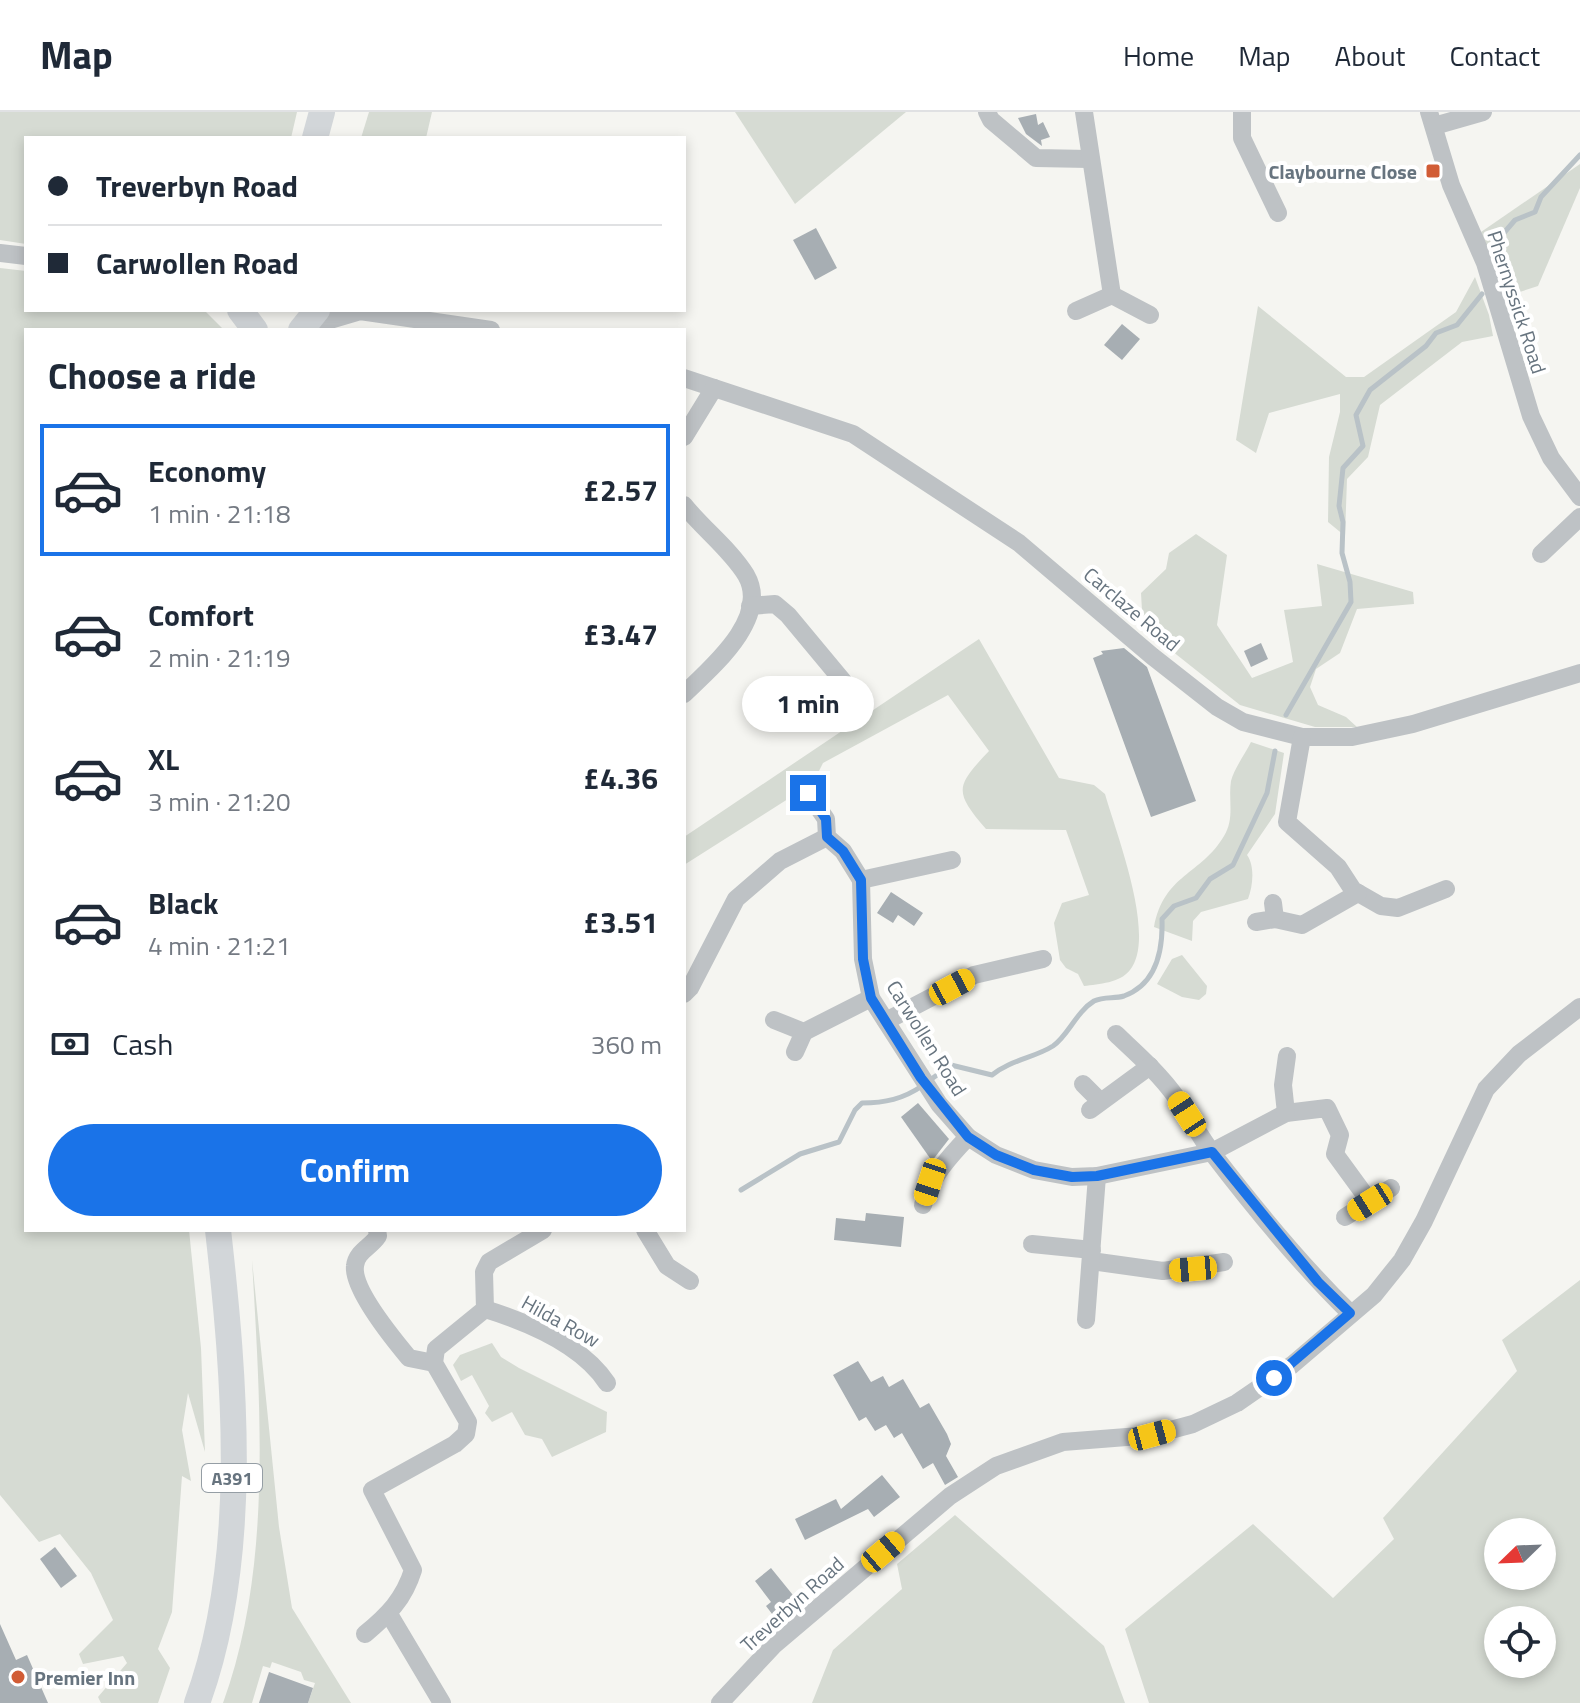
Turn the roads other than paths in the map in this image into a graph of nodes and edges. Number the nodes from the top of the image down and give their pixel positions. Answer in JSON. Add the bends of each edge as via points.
{"nodes":[{"id":1,"x":322,"y":112,"type":"edge"},
{"id":2,"x":987,"y":112,"type":"edge"},
{"id":3,"x":1084,"y":112,"type":"edge"},
{"id":4,"x":1242,"y":112,"type":"edge"},
{"id":5,"x":1483,"y":112,"type":"edge"},
{"id":6,"x":1431,"y":119,"type":"edge"},
{"id":7,"x":316,"y":136,"type":"edge"},
{"id":8,"x":1089,"y":159,"type":"junction"},
{"id":9,"x":1278,"y":213,"type":"dead end"},
{"id":10,"x":0,"y":253,"type":"edge"},
{"id":11,"x":24,"y":256,"type":"edge"},
{"id":12,"x":1112,"y":295,"type":"junction"},
{"id":13,"x":1076,"y":311,"type":"dead end"},
{"id":14,"x":351,"y":312,"type":"edge"},
{"id":15,"x":379,"y":312,"type":"edge"},
{"id":16,"x":1150,"y":315,"type":"dead end"},
{"id":17,"x":307,"y":323,"type":"edge"},
{"id":18,"x":488,"y":323,"type":"edge"},
{"id":19,"x":686,"y":379,"type":"edge"},
{"id":20,"x":714,"y":388,"type":"junction"},
{"id":21,"x":686,"y":434,"type":"edge"},
{"id":22,"x":1580,"y":497,"type":"edge"},
{"id":23,"x":686,"y":507,"type":"edge"},
{"id":24,"x":1580,"y":517,"type":"edge"},
{"id":25,"x":1541,"y":554,"type":"dead end"},
{"id":26,"x":750,"y":606,"type":"junction"},
{"id":27,"x":1580,"y":673,"type":"edge"},
{"id":28,"x":686,"y":692,"type":"edge"},
{"id":29,"x":862,"y":704,"type":"dead end"},
{"id":30,"x":1302,"y":737,"type":"junction"},
{"id":31,"x":808,"y":793,"type":"dead end"},
{"id":32,"x":827,"y":837,"type":"junction"},
{"id":33,"x":952,"y":860,"type":"dead end"},
{"id":34,"x":861,"y":880,"type":"junction"},
{"id":35,"x":1446,"y":889,"type":"dead end"},
{"id":36,"x":1358,"y":893,"type":"junction"},
{"id":37,"x":1256,"y":922,"type":"dead end"},
{"id":38,"x":1043,"y":959,"type":"dead end"},
{"id":39,"x":686,"y":992,"type":"edge"},
{"id":40,"x":871,"y":998,"type":"junction"},
{"id":41,"x":1580,"y":1007,"type":"edge"},
{"id":42,"x":774,"y":1020,"type":"dead end"},
{"id":43,"x":886,"y":1021,"type":"junction"},
{"id":44,"x":804,"y":1032,"type":"junction"},
{"id":45,"x":1116,"y":1034,"type":"dead end"},
{"id":46,"x":795,"y":1052,"type":"dead end"},
{"id":47,"x":1287,"y":1056,"type":"dead end"},
{"id":48,"x":1150,"y":1066,"type":"junction"},
{"id":49,"x":1083,"y":1084,"type":"dead end"},
{"id":50,"x":1286,"y":1113,"type":"junction"},
{"id":51,"x":968,"y":1137,"type":"junction"},
{"id":52,"x":1212,"y":1152,"type":"junction"},
{"id":53,"x":1097,"y":1176,"type":"junction"},
{"id":54,"x":1391,"y":1188,"type":"dead end"},
{"id":55,"x":1370,"y":1202,"type":"junction"},
{"id":56,"x":923,"y":1205,"type":"dead end"},
{"id":57,"x":1345,"y":1217,"type":"dead end"},
{"id":58,"x":218,"y":1232,"type":"edge"},
{"id":59,"x":377,"y":1232,"type":"edge"},
{"id":60,"x":540,"y":1232,"type":"edge"},
{"id":61,"x":646,"y":1232,"type":"edge"},
{"id":62,"x":1032,"y":1244,"type":"dead end"},
{"id":63,"x":1091,"y":1255,"type":"junction"},
{"id":64,"x":1224,"y":1262,"type":"dead end"},
{"id":65,"x":690,"y":1281,"type":"dead end"},
{"id":66,"x":485,"y":1309,"type":"junction"},
{"id":67,"x":1350,"y":1313,"type":"junction"},
{"id":68,"x":1086,"y":1320,"type":"dead end"},
{"id":69,"x":434,"y":1363,"type":"junction"},
{"id":70,"x":607,"y":1383,"type":"dead end"},
{"id":71,"x":389,"y":1614,"type":"junction"},
{"id":72,"x":365,"y":1634,"type":"dead end"},
{"id":73,"x":197,"y":1703,"type":"edge"},
{"id":74,"x":442,"y":1703,"type":"edge"},
{"id":75,"x":720,"y":1703,"type":"edge"}],
"edges":[{"from":1,"to":7,"type":"highway"},
{"from":2,"to":8,"type":"street","via":[[1036,158]]},
{"from":3,"to":8,"type":"street"},
{"from":4,"to":9,"type":"street","via":[[1242,138]]},
{"from":5,"to":6,"type":"street"},
{"from":6,"to":22,"type":"street","name":"Phernyssick Road","via":[[1451,185],[1485,263],[1531,416],[1551,458]]},
{"from":8,"to":12,"type":"street"},
{"from":10,"to":11,"type":"street"},
{"from":12,"to":13,"type":"street"},
{"from":12,"to":16,"type":"street"},
{"from":14,"to":17,"type":"street"},
{"from":15,"to":18,"type":"street"},
{"from":19,"to":20,"type":"street","name":"Carclaze Road"},
{"from":20,"to":21,"type":"street"},
{"from":20,"to":30,"type":"street","name":"Carclaze Road","via":[[853,434],[1019,543],[1217,707],[1243,722]]},
{"from":23,"to":26,"type":"street","via":[[748,579]]},
{"from":24,"to":25,"type":"street"},
{"from":26,"to":28,"type":"street","via":[[748,622],[734,643]]},
{"from":26,"to":29,"type":"street","via":[[775,604],[788,615]]},
{"from":27,"to":30,"type":"street","name":"Carclaze Road","via":[[1413,724],[1352,737]]},
{"from":30,"to":36,"type":"street","via":[[1287,822],[1338,867]]},
{"from":31,"to":32,"type":"street","via":[[826,819]]},
{"from":32,"to":34,"type":"street"},
{"from":32,"to":39,"type":"street","via":[[780,861],[736,899]]},
{"from":33,"to":34,"type":"street"},
{"from":34,"to":40,"type":"street","name":"Carwollen Road","via":[[863,959]]},
{"from":35,"to":36,"type":"street","via":[[1398,908],[1381,906]]},
{"from":36,"to":37,"type":"street","via":[[1302,925],[1274,911]]},
{"from":38,"to":43,"type":"street","via":[[974,975]]},
{"from":40,"to":43,"type":"street","name":"Carwollen Road"},
{"from":40,"to":44,"type":"street"},
{"from":41,"to":67,"type":"street","name":"Treverbyn Road","via":[[1519,1054],[1486,1089],[1402,1260],[1374,1295]]},
{"from":42,"to":44,"type":"street"},
{"from":43,"to":51,"type":"street","name":"Carwollen Road","via":[[924,1083]]},
{"from":44,"to":46,"type":"street"},
{"from":45,"to":48,"type":"street"},
{"from":47,"to":50,"type":"street"},
{"from":48,"to":49,"type":"street","via":[[1095,1105]]},
{"from":48,"to":52,"type":"street"},
{"from":50,"to":52,"type":"street","name":"Carwollen Road"},
{"from":50,"to":55,"type":"street","via":[[1327,1108],[1340,1135],[1335,1154]]},
{"from":51,"to":53,"type":"street","name":"Carwollen Road","via":[[1034,1170]]},
{"from":51,"to":56,"type":"street","via":[[935,1174]]},
{"from":52,"to":53,"type":"street","name":"Carwollen Road"},
{"from":52,"to":67,"type":"street","via":[[1318,1282]]},
{"from":53,"to":63,"type":"street"},
{"from":54,"to":55,"type":"street"},
{"from":55,"to":57,"type":"street"},
{"from":58,"to":73,"type":"highway","number":"A391","via":[[234,1452],[223,1606]]},
{"from":59,"to":69,"type":"street","via":[[360,1252],[357,1280],[409,1358]]},
{"from":60,"to":66,"type":"street","via":[[489,1262],[484,1272]]},
{"from":61,"to":65,"type":"street","via":[[667,1266]]},
{"from":62,"to":63,"type":"street"},
{"from":63,"to":64,"type":"street","via":[[1163,1271]]},
{"from":63,"to":68,"type":"street"},
{"from":66,"to":69,"type":"street","via":[[436,1349]]},
{"from":66,"to":70,"type":"street","name":"Hilda Row","via":[[535,1328],[596,1365]]},
{"from":67,"to":75,"type":"street","name":"Treverbyn Road","via":[[1292,1365],[1237,1403],[1193,1424],[1152,1435],[1063,1442],[996,1466],[950,1496],[773,1646]]},
{"from":69,"to":71,"type":"street","via":[[469,1427],[455,1444],[372,1490],[413,1570],[405,1594]]},
{"from":71,"to":72,"type":"street"},
{"from":71,"to":74,"type":"street"}]}
